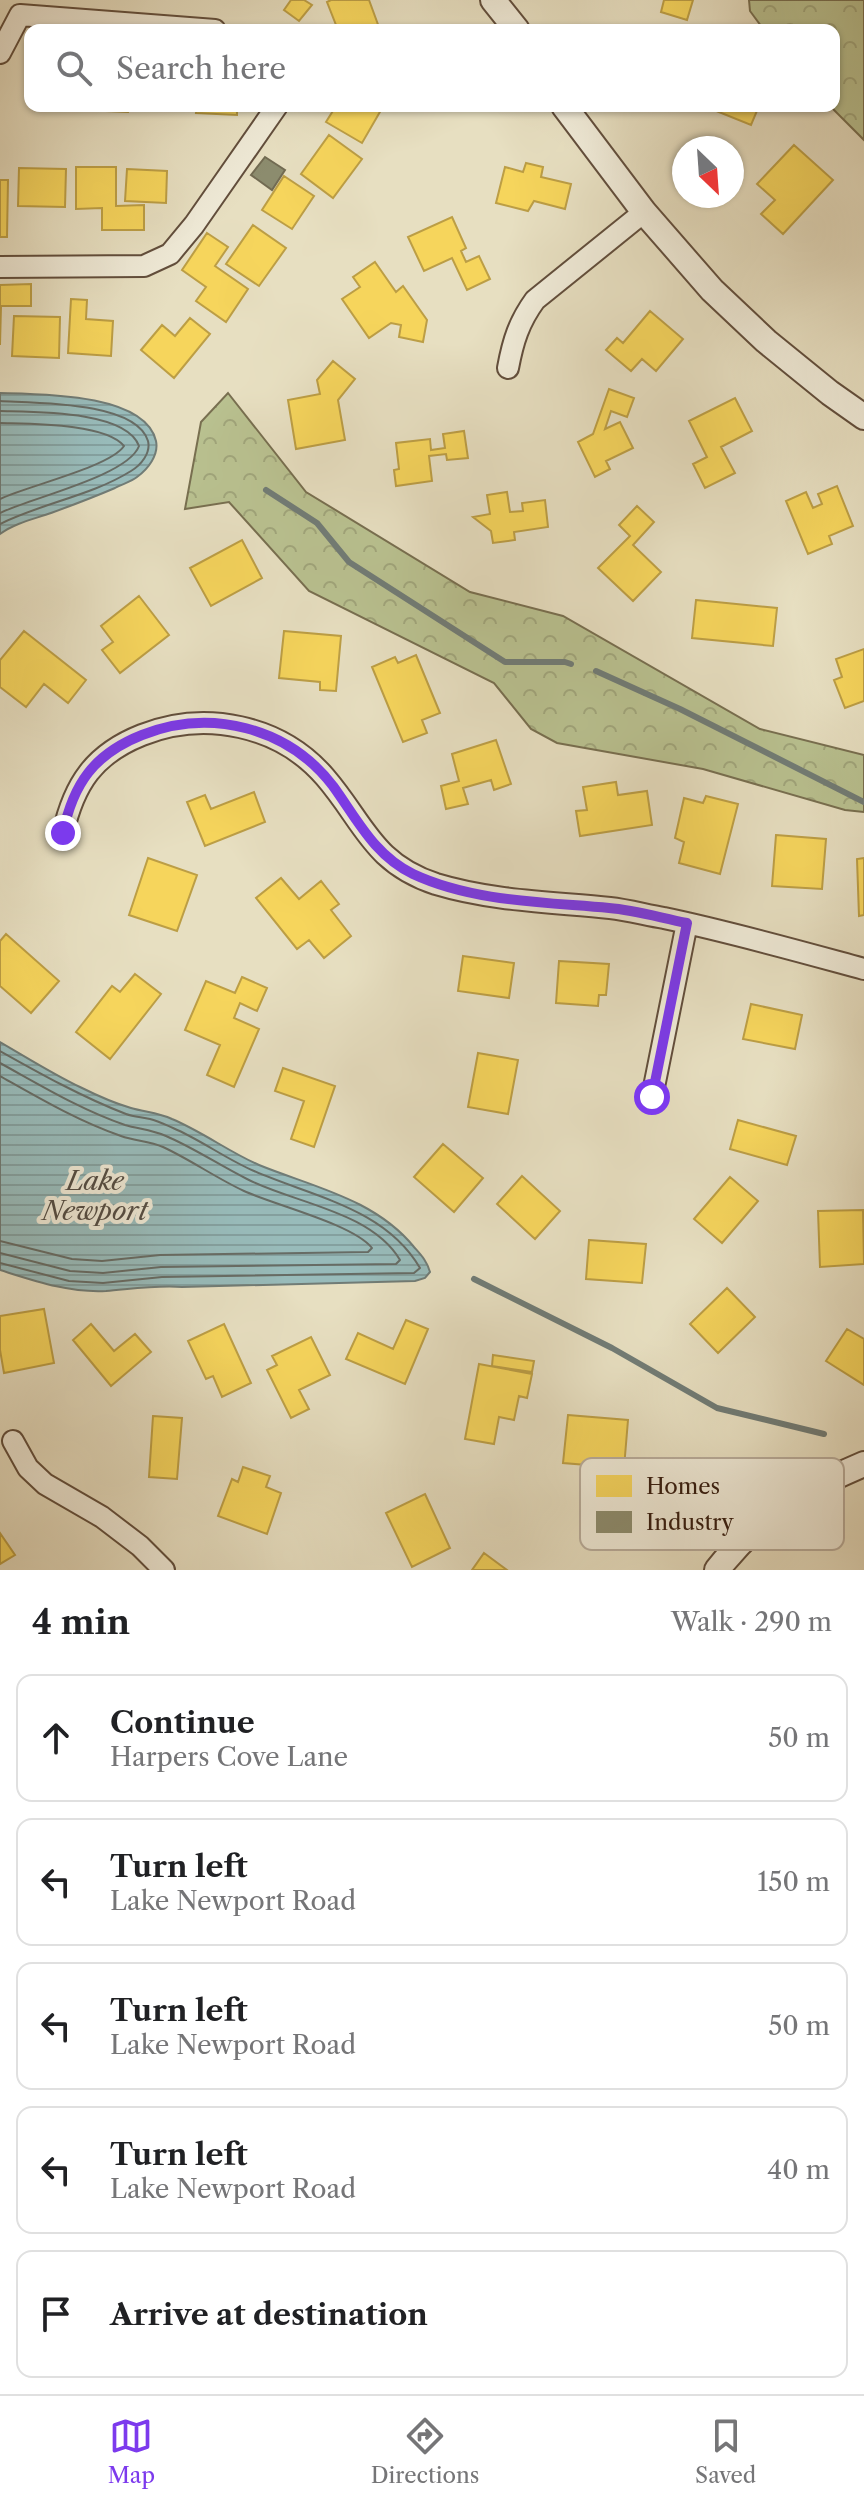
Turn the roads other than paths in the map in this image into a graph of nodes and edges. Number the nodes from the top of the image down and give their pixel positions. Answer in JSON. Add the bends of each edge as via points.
{"nodes":[{"id":1,"x":493,"y":0,"type":"edge"},
{"id":2,"x":20,"y":8,"type":"edge"},
{"id":3,"x":162,"y":24,"type":"edge"},
{"id":4,"x":512,"y":24,"type":"edge"},
{"id":5,"x":0,"y":53,"type":"edge"},
{"id":6,"x":273,"y":112,"type":"edge"},
{"id":7,"x":569,"y":112,"type":"edge"},
{"id":8,"x":644,"y":212,"type":"junction"},
{"id":9,"x":0,"y":267,"type":"edge"},
{"id":10,"x":508,"y":368,"type":"dead end"},
{"id":11,"x":864,"y":417,"type":"edge"},
{"id":12,"x":63,"y":833,"type":"dead end"},
{"id":13,"x":687,"y":923,"type":"junction"},
{"id":14,"x":864,"y":969,"type":"edge"},
{"id":15,"x":652,"y":1097,"type":"dead end"},
{"id":16,"x":13,"y":1441,"type":"dead end"},
{"id":17,"x":864,"y":1464,"type":"edge"},
{"id":18,"x":844,"y":1474,"type":"edge"},
{"id":19,"x":737,"y":1550,"type":"edge"},
{"id":20,"x":164,"y":1570,"type":"edge"},
{"id":21,"x":717,"y":1570,"type":"edge"}],
"edges":[{"from":1,"to":4,"type":"street"},
{"from":2,"to":3,"type":"street"},
{"from":2,"to":5,"type":"street"},
{"from":6,"to":9,"type":"street","via":[[170,254],[144,266]]},
{"from":7,"to":8,"type":"street"},
{"from":8,"to":10,"type":"street","via":[[535,300],[513,338]]},
{"from":8,"to":11,"type":"street","via":[[712,290],[766,341]]},
{"from":12,"to":13,"type":"street","via":[[78,786],[107,754],[157,729],[226,723],[275,738],[301,754],[334,787],[365,835],[410,873],[465,892],[611,908]]},
{"from":13,"to":14,"type":"street"},
{"from":13,"to":15,"type":"street"},
{"from":16,"to":20,"type":"street","via":[[28,1468],[45,1484],[102,1517]]},
{"from":17,"to":18,"type":"street"},
{"from":19,"to":21,"type":"street"}]}
